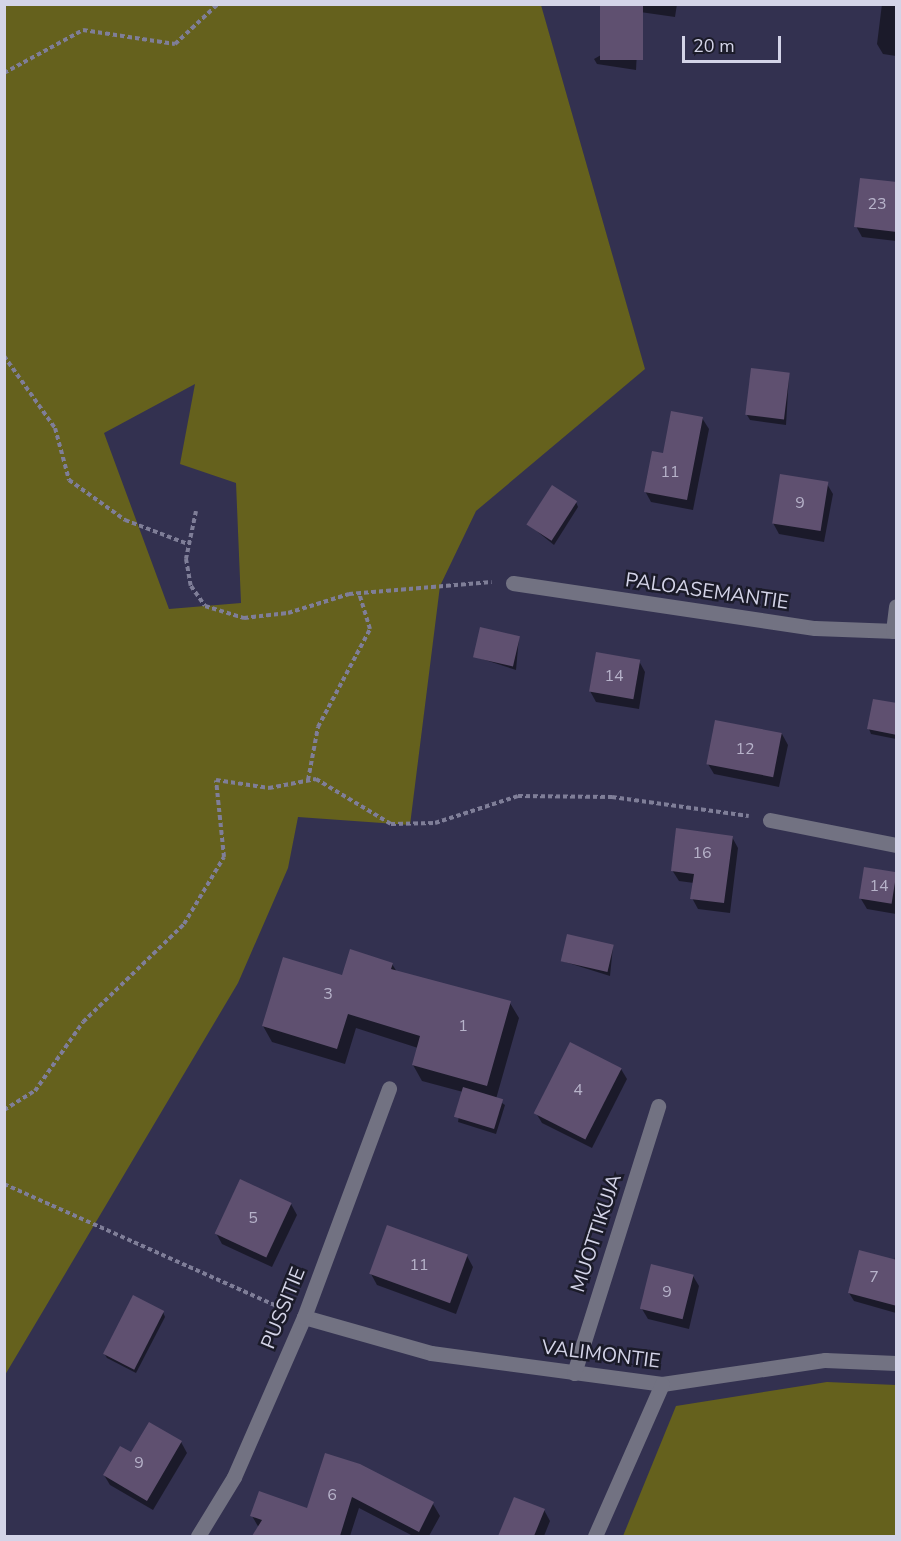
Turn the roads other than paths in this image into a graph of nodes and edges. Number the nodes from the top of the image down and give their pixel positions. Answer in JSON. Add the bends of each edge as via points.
{"nodes":[{"id":1,"x":513,"y":583,"type":"road end"},
{"id":2,"x":897,"y":606,"type":"edge"},
{"id":3,"x":895,"y":631,"type":"edge"},
{"id":4,"x":771,"y":820,"type":"road end"},
{"id":5,"x":897,"y":846,"type":"edge"},
{"id":6,"x":389,"y":1088,"type":"dead end"},
{"id":7,"x":658,"y":1106,"type":"dead end"},
{"id":8,"x":303,"y":1317,"type":"junction"},
{"id":9,"x":897,"y":1363,"type":"edge"},
{"id":10,"x":574,"y":1372,"type":"junction"},
{"id":11,"x":662,"y":1384,"type":"junction"},
{"id":12,"x":198,"y":1536,"type":"edge"},
{"id":13,"x":595,"y":1536,"type":"edge"}],
"edges":[{"from":1,"to":3,"type":"street","name":"PALOASEMANTIE","via":[[815,628]]},
{"from":2,"to":3,"type":"street"},
{"from":4,"to":5,"type":"street"},
{"from":6,"to":8,"type":"street","name":"PUSSITIE"},
{"from":7,"to":10,"type":"street","name":"MUOTTIKUJA"},
{"from":8,"to":10,"type":"street","name":"VALIMONTIE","via":[[431,1353]]},
{"from":8,"to":12,"type":"street","name":"PUSSITIE","via":[[234,1478]]},
{"from":9,"to":11,"type":"street","name":"VALIMONTIE","via":[[825,1359]]},
{"from":10,"to":11,"type":"street","name":"VALIMONTIE"},
{"from":11,"to":13,"type":"street"}]}
